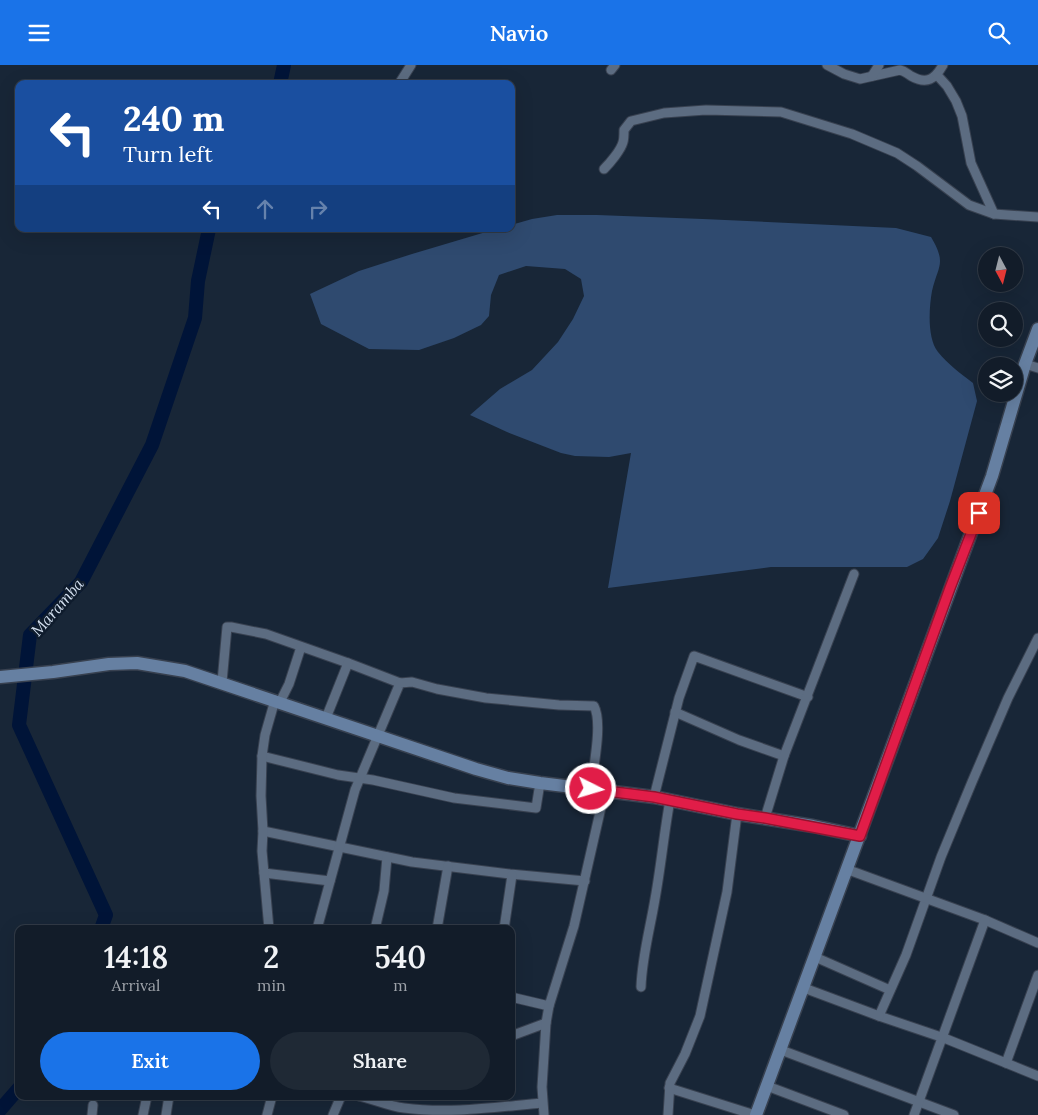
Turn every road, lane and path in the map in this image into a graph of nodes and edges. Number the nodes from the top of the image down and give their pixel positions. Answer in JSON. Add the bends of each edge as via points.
{"nodes":[{"id":1,"x":411,"y":65,"type":"edge"},
{"id":2,"x":827,"y":65,"type":"edge"},
{"id":3,"x":879,"y":65,"type":"edge"},
{"id":4,"x":943,"y":65,"type":"edge"},
{"id":5,"x":937,"y":75,"type":"junction"},
{"id":6,"x":872,"y":76,"type":"junction"},
{"id":7,"x":402,"y":80,"type":"edge"},
{"id":8,"x":604,"y":169,"type":"dead end"},
{"id":9,"x":994,"y":214,"type":"junction"},
{"id":10,"x":1038,"y":217,"type":"edge"},
{"id":11,"x":1038,"y":329,"type":"edge"},
{"id":12,"x":1025,"y":364,"type":"junction"},
{"id":13,"x":1038,"y":368,"type":"edge"},
{"id":14,"x":854,"y":574,"type":"dead end"},
{"id":15,"x":1038,"y":638,"type":"edge"},
{"id":16,"x":301,"y":647,"type":"junction"},
{"id":17,"x":348,"y":663,"type":"junction"},
{"id":18,"x":0,"y":677,"type":"edge"},
{"id":19,"x":222,"y":682,"type":"junction"},
{"id":20,"x":400,"y":683,"type":"junction"},
{"id":21,"x":808,"y":697,"type":"junction"},
{"id":22,"x":277,"y":701,"type":"junction"},
{"id":23,"x":675,"y":712,"type":"junction"},
{"id":24,"x":326,"y":718,"type":"junction"},
{"id":25,"x":377,"y":735,"type":"junction"},
{"id":26,"x":262,"y":755,"type":"junction"},
{"id":27,"x":784,"y":756,"type":"junction"},
{"id":28,"x":359,"y":778,"type":"junction"},
{"id":29,"x":540,"y":783,"type":"junction"},
{"id":30,"x":591,"y":789,"type":"junction"},
{"id":31,"x":605,"y":790,"type":"junction"},
{"id":32,"x":654,"y":797,"type":"junction"},
{"id":33,"x":670,"y":800,"type":"junction"},
{"id":34,"x":737,"y":814,"type":"junction"},
{"id":35,"x":765,"y":818,"type":"junction"},
{"id":36,"x":263,"y":831,"type":"junction"},
{"id":37,"x":860,"y":836,"type":"junction"},
{"id":38,"x":339,"y":848,"type":"junction"},
{"id":39,"x":387,"y":857,"type":"junction"},
{"id":40,"x":448,"y":866,"type":"junction"},
{"id":41,"x":846,"y":869,"type":"junction"},
{"id":42,"x":264,"y":873,"type":"junction"},
{"id":43,"x":512,"y":875,"type":"junction"},
{"id":44,"x":330,"y":881,"type":"junction"},
{"id":45,"x":585,"y":881,"type":"junction"},
{"id":46,"x":926,"y":898,"type":"junction"},
{"id":47,"x":986,"y":919,"type":"junction"},
{"id":48,"x":269,"y":925,"type":"edge"},
{"id":49,"x":318,"y":925,"type":"edge"},
{"id":50,"x":376,"y":925,"type":"edge"},
{"id":51,"x":438,"y":925,"type":"edge"},
{"id":52,"x":505,"y":925,"type":"edge"},
{"id":53,"x":1038,"y":943,"type":"edge"},
{"id":54,"x":814,"y":957,"type":"junction"},
{"id":55,"x":1038,"y":975,"type":"edge"},
{"id":56,"x":641,"y":987,"type":"dead end"},
{"id":57,"x":804,"y":988,"type":"junction"},
{"id":58,"x":890,"y":989,"type":"junction"},
{"id":59,"x":515,"y":998,"type":"edge"},
{"id":60,"x":549,"y":1006,"type":"junction"},
{"id":61,"x":879,"y":1016,"type":"junction"},
{"id":62,"x":546,"y":1023,"type":"junction"},
{"id":63,"x":515,"y":1035,"type":"edge"},
{"id":64,"x":944,"y":1038,"type":"junction"},
{"id":65,"x":781,"y":1050,"type":"junction"},
{"id":66,"x":1006,"y":1063,"type":"junction"},
{"id":67,"x":1038,"y":1076,"type":"edge"},
{"id":68,"x":767,"y":1086,"type":"junction"},
{"id":69,"x":669,"y":1088,"type":"junction"},
{"id":70,"x":146,"y":1100,"type":"edge"},
{"id":71,"x":168,"y":1100,"type":"edge"},
{"id":72,"x":271,"y":1100,"type":"edge"},
{"id":73,"x":339,"y":1100,"type":"edge"},
{"id":74,"x":381,"y":1100,"type":"edge"},
{"id":75,"x":919,"y":1102,"type":"junction"},
{"id":76,"x":542,"y":1103,"type":"junction"},
{"id":77,"x":93,"y":1105,"type":"dead end"},
{"id":78,"x":464,"y":1113,"type":"edge"},
{"id":79,"x":92,"y":1115,"type":"edge"},
{"id":80,"x":143,"y":1115,"type":"edge"},
{"id":81,"x":166,"y":1115,"type":"edge"},
{"id":82,"x":267,"y":1115,"type":"edge"},
{"id":83,"x":333,"y":1115,"type":"edge"},
{"id":84,"x":544,"y":1115,"type":"edge"},
{"id":85,"x":668,"y":1115,"type":"edge"},
{"id":86,"x":756,"y":1115,"type":"edge"},
{"id":87,"x":844,"y":1115,"type":"edge"},
{"id":88,"x":914,"y":1115,"type":"edge"},
{"id":89,"x":954,"y":1115,"type":"edge"}],
"edges":[{"from":1,"to":7,"type":"street"},
{"from":2,"to":6,"type":"street","via":[[860,79]]},
{"from":3,"to":6,"type":"street"},
{"from":4,"to":5,"type":"street"},
{"from":5,"to":6,"type":"street","via":[[929,80],[917,79],[900,70]]},
{"from":5,"to":9,"type":"street","via":[[956,101],[971,163]]},
{"from":8,"to":9,"type":"street","via":[[624,142],[624,130],[631,121],[664,113],[706,110],[781,112],[852,133],[890,149],[969,205]]},
{"from":9,"to":10,"type":"street"},
{"from":11,"to":12,"type":"street"},
{"from":12,"to":13,"type":"street"},
{"from":12,"to":37,"type":"street","via":[[992,476]]},
{"from":14,"to":21,"type":"street"},
{"from":15,"to":46,"type":"street","via":[[1004,706]]},
{"from":16,"to":17,"type":"street"},
{"from":16,"to":19,"type":"street","via":[[247,629],[227,627]]},
{"from":16,"to":22,"type":"street","via":[[289,684]]},
{"from":17,"to":20,"type":"street"},
{"from":17,"to":24,"type":"street"},
{"from":18,"to":19,"type":"street","via":[[137,663],[185,671]]},
{"from":19,"to":22,"type":"street"},
{"from":20,"to":25,"type":"street"},
{"from":20,"to":30,"type":"street","via":[[412,682],[486,698],[594,706],[598,723]]},
{"from":21,"to":23,"type":"street","via":[[694,656]]},
{"from":21,"to":27,"type":"street"},
{"from":22,"to":24,"type":"street"},
{"from":22,"to":26,"type":"street"},
{"from":23,"to":27,"type":"street"},
{"from":23,"to":32,"type":"street"},
{"from":24,"to":25,"type":"street"},
{"from":25,"to":28,"type":"street"},
{"from":25,"to":29,"type":"street","via":[[476,769]]},
{"from":26,"to":28,"type":"street"},
{"from":26,"to":36,"type":"street"},
{"from":27,"to":35,"type":"street"},
{"from":28,"to":29,"type":"street","via":[[454,798],[536,809]]},
{"from":28,"to":38,"type":"street"},
{"from":29,"to":30,"type":"street"},
{"from":30,"to":31,"type":"street"},
{"from":31,"to":32,"type":"street"},
{"from":31,"to":45,"type":"street"},
{"from":32,"to":33,"type":"street"},
{"from":33,"to":34,"type":"street"},
{"from":33,"to":56,"type":"street"},
{"from":34,"to":35,"type":"street"},
{"from":34,"to":69,"type":"street","via":[[727,892],[700,1016]]},
{"from":35,"to":37,"type":"street"},
{"from":36,"to":38,"type":"street"},
{"from":36,"to":42,"type":"street"},
{"from":37,"to":41,"type":"street"},
{"from":38,"to":39,"type":"street"},
{"from":38,"to":44,"type":"street"},
{"from":39,"to":40,"type":"street"},
{"from":39,"to":50,"type":"street"},
{"from":40,"to":43,"type":"street"},
{"from":40,"to":51,"type":"street"},
{"from":41,"to":46,"type":"street"},
{"from":41,"to":54,"type":"street"},
{"from":42,"to":44,"type":"street"},
{"from":42,"to":48,"type":"street"},
{"from":43,"to":45,"type":"street"},
{"from":43,"to":52,"type":"street"},
{"from":44,"to":49,"type":"street"},
{"from":45,"to":60,"type":"street"},
{"from":46,"to":47,"type":"street"},
{"from":46,"to":58,"type":"street"},
{"from":47,"to":53,"type":"street"},
{"from":47,"to":64,"type":"street"},
{"from":54,"to":57,"type":"street"},
{"from":54,"to":58,"type":"street"},
{"from":55,"to":66,"type":"street"},
{"from":57,"to":61,"type":"street"},
{"from":57,"to":65,"type":"street"},
{"from":58,"to":61,"type":"street"},
{"from":59,"to":60,"type":"street"},
{"from":60,"to":62,"type":"street"},
{"from":61,"to":64,"type":"street"},
{"from":62,"to":63,"type":"street"},
{"from":62,"to":76,"type":"street"},
{"from":64,"to":66,"type":"street"},
{"from":64,"to":75,"type":"street"},
{"from":65,"to":68,"type":"street"},
{"from":65,"to":75,"type":"street"},
{"from":66,"to":67,"type":"street"},
{"from":68,"to":86,"type":"street"},
{"from":68,"to":87,"type":"street"},
{"from":69,"to":85,"type":"street"},
{"from":69,"to":86,"type":"street"},
{"from":70,"to":80,"type":"street"},
{"from":71,"to":81,"type":"street"},
{"from":72,"to":82,"type":"street"},
{"from":73,"to":83,"type":"street"},
{"from":74,"to":78,"type":"street","via":[[404,1108]]},
{"from":75,"to":88,"type":"street"},
{"from":75,"to":89,"type":"street"},
{"from":76,"to":78,"type":"street"},
{"from":76,"to":84,"type":"street"},
{"from":77,"to":79,"type":"street"}]}
